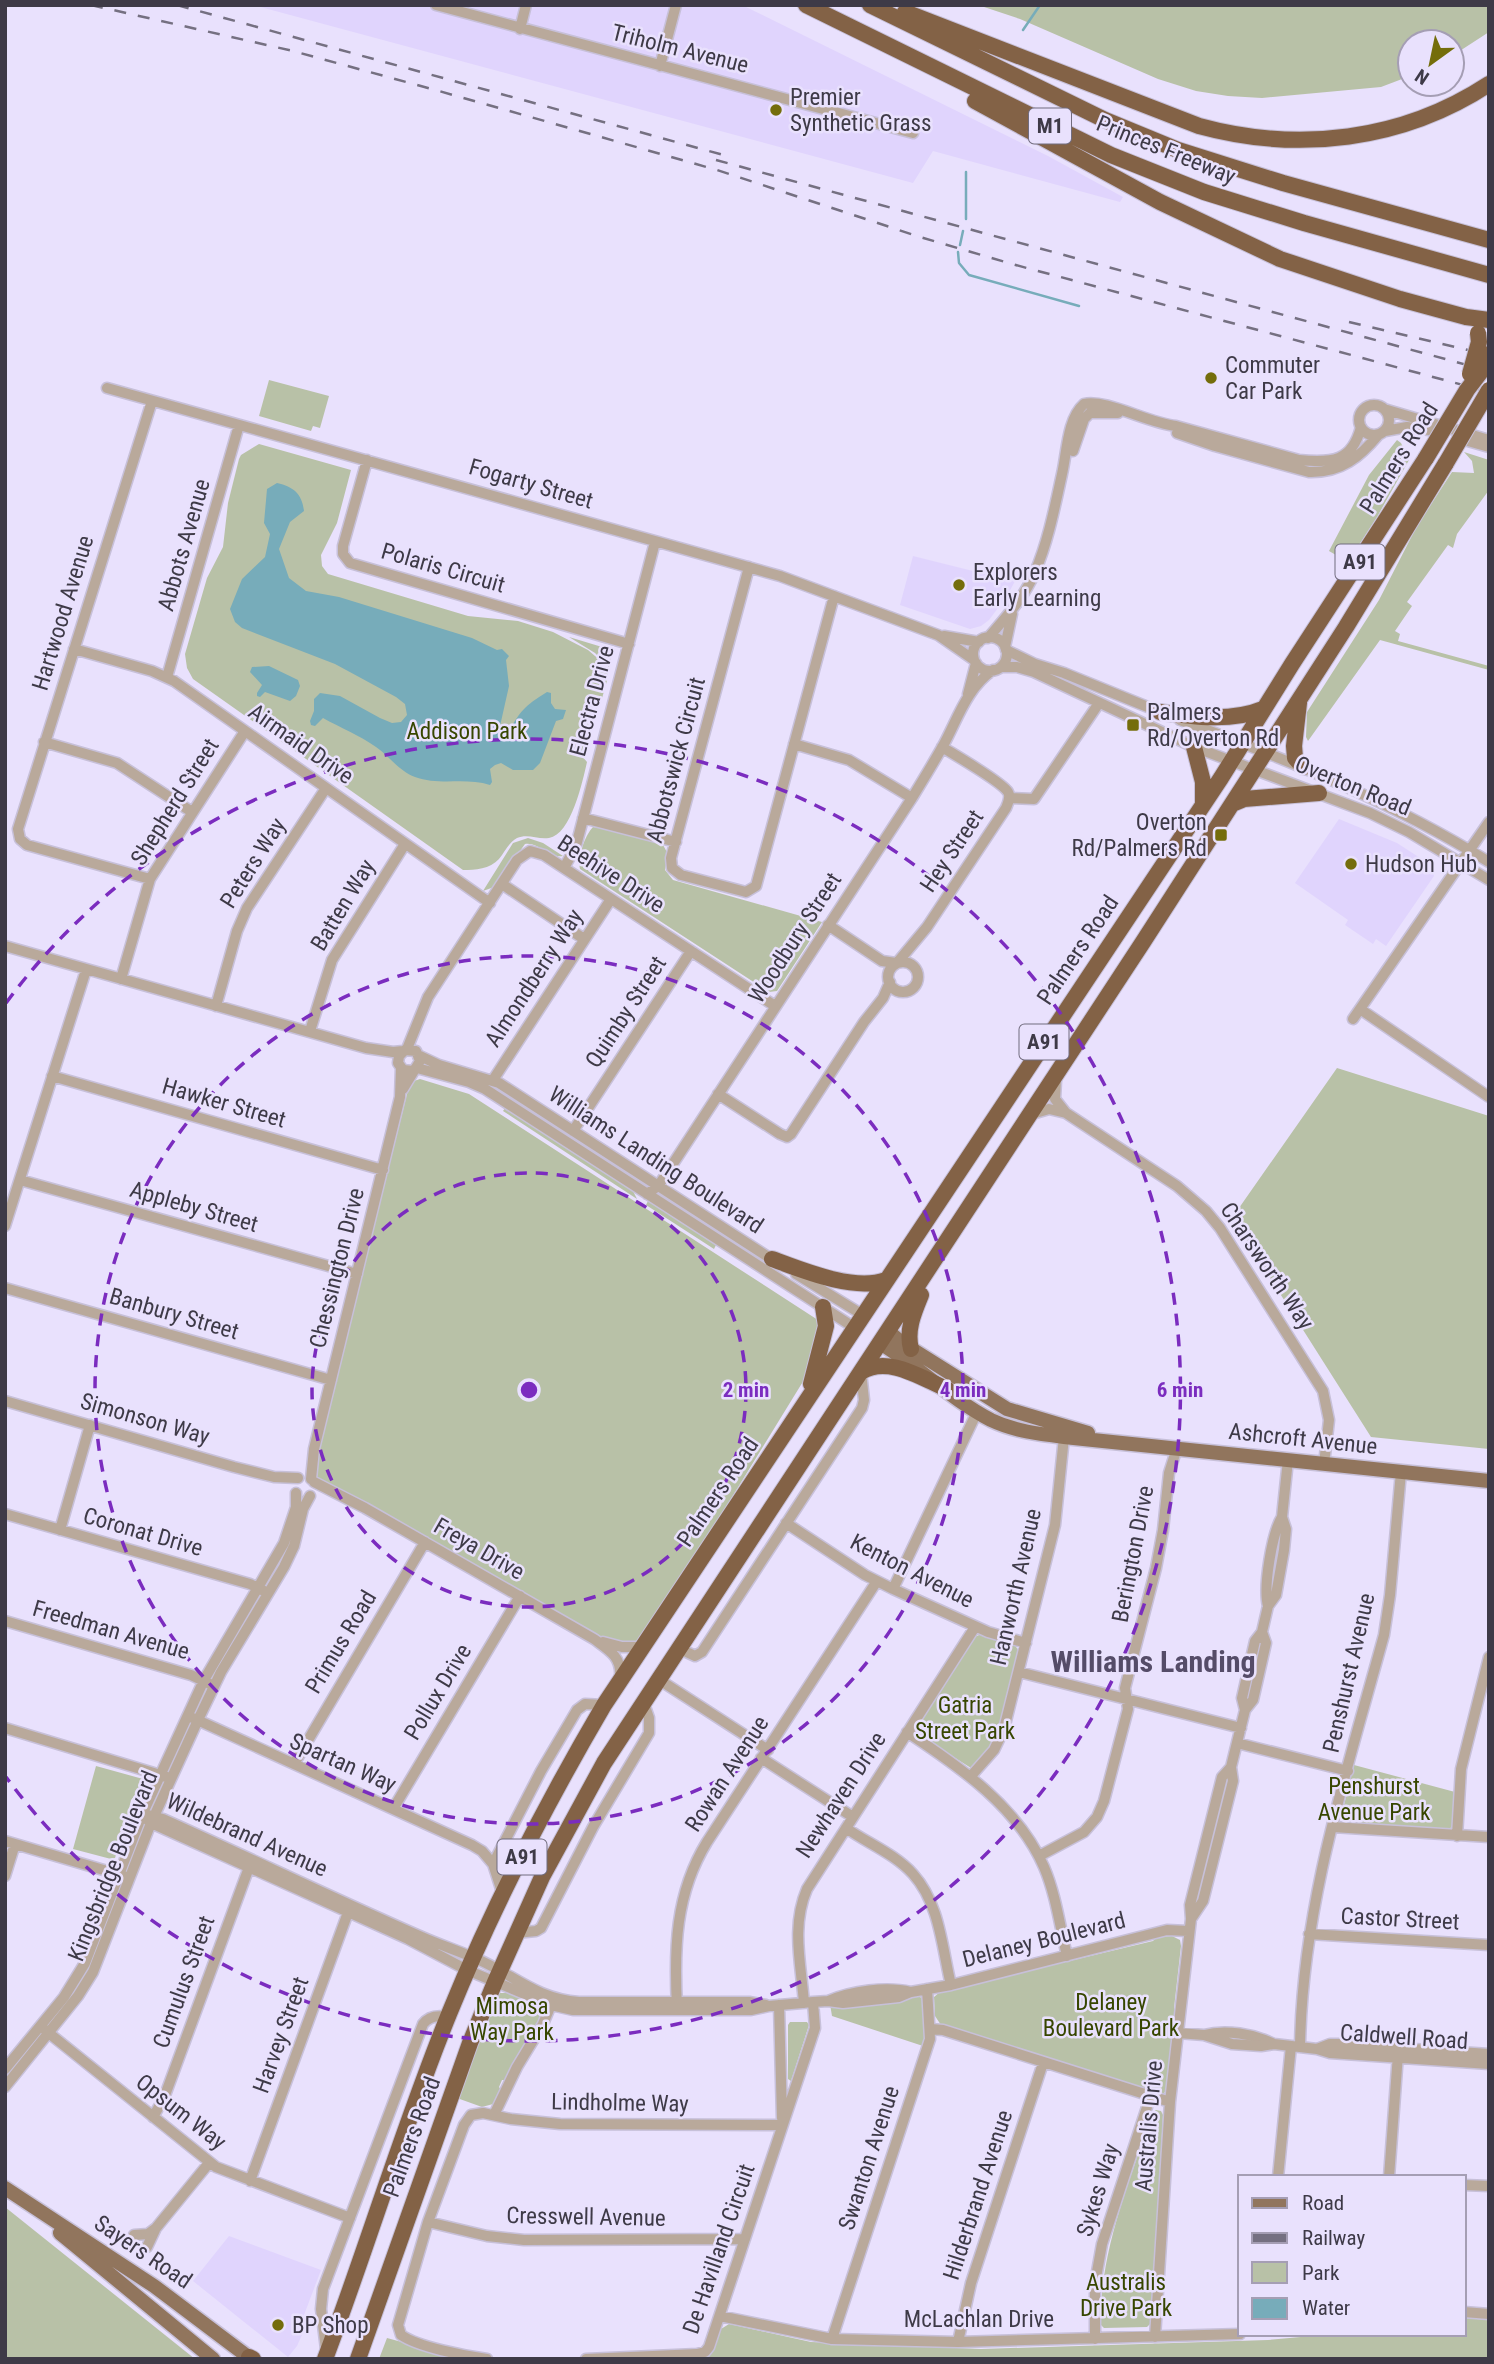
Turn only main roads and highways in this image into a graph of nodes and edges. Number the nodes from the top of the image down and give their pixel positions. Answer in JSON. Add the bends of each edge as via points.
{"nodes":[{"id":1,"x":806,"y":5,"type":"edge"},
{"id":2,"x":870,"y":5,"type":"edge"},
{"id":3,"x":888,"y":5,"type":"edge"},
{"id":4,"x":902,"y":54,"type":"junction"},
{"id":5,"x":1489,"y":85,"type":"edge"},
{"id":6,"x":1489,"y":240,"type":"edge"},
{"id":7,"x":1489,"y":275,"type":"edge"},
{"id":8,"x":1466,"y":317,"type":"junction"},
{"id":9,"x":1489,"y":320,"type":"edge"},
{"id":10,"x":1489,"y":354,"type":"edge"},
{"id":11,"x":1467,"y":390,"type":"junction"},
{"id":12,"x":1489,"y":390,"type":"edge"},
{"id":13,"x":1299,"y":700,"type":"junction"},
{"id":14,"x":1263,"y":709,"type":"junction"},
{"id":15,"x":1160,"y":712,"type":"road end"},
{"id":16,"x":1194,"y":747,"type":"road end"},
{"id":17,"x":1303,"y":767,"type":"road end"},
{"id":18,"x":1319,"y":793,"type":"road end"},
{"id":19,"x":1232,"y":804,"type":"junction"},
{"id":20,"x":1203,"y":805,"type":"junction"},
{"id":21,"x":936,"y":1257,"type":"junction"},
{"id":22,"x":772,"y":1259,"type":"road end"},
{"id":23,"x":886,"y":1280,"type":"junction"},
{"id":24,"x":823,"y":1307,"type":"road end"},
{"id":25,"x":859,"y":1321,"type":"junction"},
{"id":26,"x":884,"y":1337,"type":"junction"},
{"id":27,"x":911,"y":1349,"type":"junction"},
{"id":28,"x":861,"y":1372,"type":"junction"},
{"id":29,"x":947,"y":1389,"type":"junction"},
{"id":30,"x":807,"y":1399,"type":"junction"},
{"id":31,"x":1112,"y":1441,"type":"junction"},
{"id":32,"x":1489,"y":1481,"type":"edge"},
{"id":33,"x":5,"y":2189,"type":"edge"},
{"id":34,"x":326,"y":2356,"type":"edge"},
{"id":35,"x":251,"y":2358,"type":"edge"},
{"id":36,"x":359,"y":2358,"type":"edge"},
{"id":37,"x":213,"y":2359,"type":"edge"}],
"edges":[{"from":1,"to":4,"type":"highway","name":"Princes Freeway","number":"M1"},
{"from":2,"to":6,"type":"highway","name":"Princes Freeway","number":"M1","via":[[1105,120],[1178,150]]},
{"from":3,"to":5,"type":"highway","via":[[1234,136],[1295,141],[1342,138],[1418,120]]},
{"from":4,"to":7,"type":"highway","name":"Princes Freeway","number":"M1","via":[[1111,155],[1203,192]]},
{"from":4,"to":8,"type":"highway","via":[[955,90],[1205,226],[1280,259]]},
{"from":8,"to":9,"type":"highway"},
{"from":8,"to":11,"type":"highway","bridge":true,"via":[[1480,337]]},
{"from":10,"to":11,"type":"highway","name":"Palmers Road","number":"A91","bridge":true},
{"from":11,"to":14,"type":"highway","name":"Palmers Road","number":"A91","bridge":true},
{"from":12,"to":13,"type":"highway","name":"Palmers Road","number":"A91","bridge":true},
{"from":13,"to":17,"type":"highway","via":[[1294,746],[1295,758]]},
{"from":13,"to":19,"type":"highway","name":"Palmers Road","number":"A91"},
{"from":14,"to":15,"type":"highway","via":[[1235,717]]},
{"from":14,"to":20,"type":"highway","name":"Palmers Road","number":"A91"},
{"from":16,"to":20,"type":"highway","via":[[1203,782]]},
{"from":18,"to":19,"type":"highway"},
{"from":19,"to":21,"type":"highway","name":"Palmers Road","number":"A91"},
{"from":20,"to":23,"type":"highway","name":"Palmers Road","number":"A91"},
{"from":21,"to":26,"type":"highway","name":"Palmers Road","number":"A91"},
{"from":21,"to":27,"type":"highway","via":[[914,1312],[908,1340]]},
{"from":22,"to":23,"type":"highway","via":[[858,1283],[873,1285]]},
{"from":23,"to":25,"type":"highway","name":"Palmers Road","number":"A91"},
{"from":24,"to":30,"type":"highway","via":[[826,1326]]},
{"from":25,"to":26,"type":"highway"},
{"from":25,"to":30,"type":"highway","name":"Palmers Road","number":"A91"},
{"from":26,"to":27,"type":"main road","name":"Ashcroft Avenue"},
{"from":26,"to":28,"type":"highway","name":"Palmers Road","number":"A91"},
{"from":26,"to":29,"type":"main road","name":"Ashcroft Avenue"},
{"from":27,"to":31,"type":"main road","name":"Ashcroft Avenue","via":[[1007,1409]]},
{"from":28,"to":29,"type":"highway","via":[[870,1366],[896,1368]]},
{"from":28,"to":36,"type":"highway","name":"Palmers Road","number":"A91","via":[[643,1701],[567,1828],[516,1933],[465,2056]]},
{"from":29,"to":31,"type":"main road","name":"Ashcroft Avenue","via":[[977,1412],[1013,1429]]},
{"from":30,"to":34,"type":"highway","name":"Palmers Road","number":"A91","via":[[565,1771],[447,2017]]},
{"from":31,"to":32,"type":"main road","name":"Ashcroft Avenue"},
{"from":33,"to":35,"type":"main road","name":"Sayers Road","via":[[146,2280]]},
{"from":33,"to":37,"type":"main road","name":"Sayers Road"}]}
